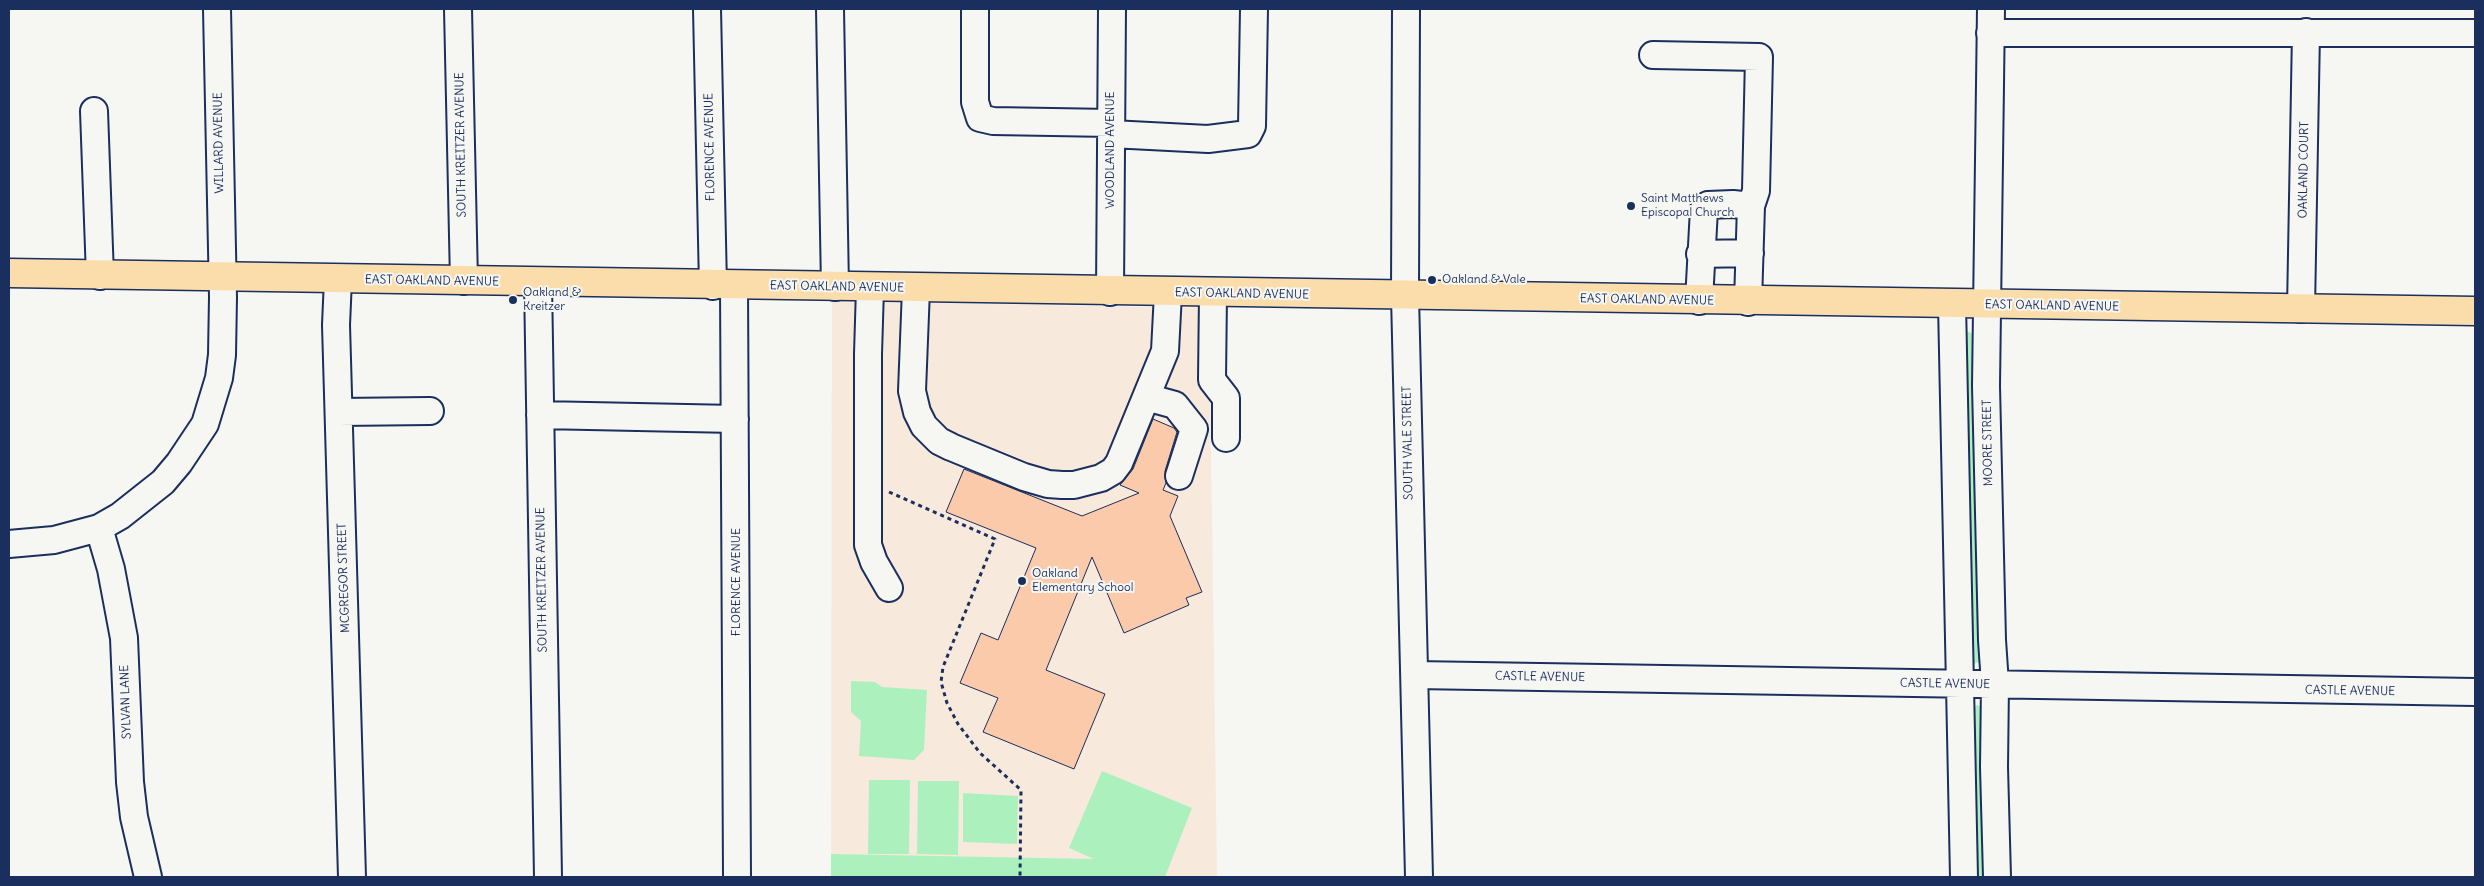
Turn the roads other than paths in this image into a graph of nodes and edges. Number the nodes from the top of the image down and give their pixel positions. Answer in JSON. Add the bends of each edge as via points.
{"nodes":[{"id":1,"x":217,"y":9,"type":"edge"},
{"id":2,"x":458,"y":9,"type":"edge"},
{"id":3,"x":707,"y":9,"type":"edge"},
{"id":4,"x":830,"y":9,"type":"edge"},
{"id":5,"x":975,"y":9,"type":"edge"},
{"id":6,"x":1112,"y":9,"type":"edge"},
{"id":7,"x":1254,"y":9,"type":"edge"},
{"id":8,"x":1406,"y":9,"type":"edge"},
{"id":9,"x":1990,"y":21,"type":"edge"},
{"id":10,"x":2306,"y":32,"type":"junction"},
{"id":11,"x":2475,"y":33,"type":"edge"},
{"id":12,"x":1653,"y":54,"type":"dead end"},
{"id":13,"x":94,"y":111,"type":"dead end"},
{"id":14,"x":1111,"y":129,"type":"junction"},
{"id":15,"x":1751,"y":206,"type":"junction"},
{"id":16,"x":1750,"y":253,"type":"junction"},
{"id":17,"x":1700,"y":254,"type":"junction"},
{"id":18,"x":9,"y":273,"type":"edge"},
{"id":19,"x":100,"y":276,"type":"junction"},
{"id":20,"x":222,"y":278,"type":"junction"},
{"id":21,"x":338,"y":279,"type":"junction"},
{"id":22,"x":464,"y":281,"type":"junction"},
{"id":23,"x":538,"y":283,"type":"junction"},
{"id":24,"x":724,"y":286,"type":"junction"},
{"id":25,"x":835,"y":287,"type":"junction"},
{"id":26,"x":870,"y":288,"type":"junction"},
{"id":27,"x":916,"y":289,"type":"junction"},
{"id":28,"x":1110,"y":292,"type":"junction"},
{"id":29,"x":1168,"y":293,"type":"junction"},
{"id":30,"x":1213,"y":294,"type":"junction"},
{"id":31,"x":1405,"y":296,"type":"junction"},
{"id":32,"x":1699,"y":301,"type":"junction"},
{"id":33,"x":1748,"y":302,"type":"junction"},
{"id":34,"x":1952,"y":304,"type":"junction"},
{"id":35,"x":1986,"y":305,"type":"junction"},
{"id":36,"x":2301,"y":309,"type":"junction"},
{"id":37,"x":2475,"y":311,"type":"edge"},
{"id":38,"x":1146,"y":397,"type":"junction"},
{"id":39,"x":430,"y":411,"type":"dead end"},
{"id":40,"x":339,"y":412,"type":"junction"},
{"id":41,"x":540,"y":415,"type":"junction"},
{"id":42,"x":735,"y":419,"type":"junction"},
{"id":43,"x":1226,"y":438,"type":"dead end"},
{"id":44,"x":1179,"y":476,"type":"dead end"},
{"id":45,"x":99,"y":528,"type":"junction"},
{"id":46,"x":9,"y":544,"type":"edge"},
{"id":47,"x":889,"y":588,"type":"dead end"},
{"id":48,"x":1415,"y":675,"type":"junction"},
{"id":49,"x":1959,"y":683,"type":"junction"},
{"id":50,"x":1996,"y":684,"type":"junction"},
{"id":51,"x":2475,"y":692,"type":"edge"},
{"id":52,"x":148,"y":877,"type":"edge"},
{"id":53,"x":352,"y":877,"type":"edge"},
{"id":54,"x":548,"y":877,"type":"edge"},
{"id":55,"x":737,"y":877,"type":"edge"},
{"id":56,"x":1419,"y":877,"type":"edge"},
{"id":57,"x":1964,"y":877,"type":"edge"},
{"id":58,"x":1997,"y":877,"type":"edge"}],
"edges":[{"from":1,"to":20,"type":"street","name":"WILLARD AVENUE"},
{"from":2,"to":22,"type":"street","name":"SOUTH KREITZER AVENUE"},
{"from":3,"to":24,"type":"street","name":"FLORENCE AVENUE"},
{"from":4,"to":25,"type":"street"},
{"from":5,"to":14,"type":"street","via":[[975,102],[980,118],[993,122]]},
{"from":6,"to":14,"type":"street","name":"WOODLAND AVENUE"},
{"from":7,"to":14,"type":"street","via":[[1252,126],[1248,134],[1208,139]]},
{"from":8,"to":31,"type":"street","name":"SOUTH VALE STREET"},
{"from":9,"to":10,"type":"street"},
{"from":9,"to":35,"type":"street","name":"MOORE STREET"},
{"from":10,"to":11,"type":"street"},
{"from":10,"to":36,"type":"street","name":"OAKLAND COURT"},
{"from":12,"to":15,"type":"street","via":[[1759,57],[1756,191]]},
{"from":13,"to":19,"type":"street"},
{"from":14,"to":28,"type":"street","name":"WOODLAND AVENUE"},
{"from":15,"to":16,"type":"street"},
{"from":15,"to":17,"type":"street","via":[[1708,205],[1704,209]]},
{"from":16,"to":17,"type":"street"},
{"from":16,"to":33,"type":"street"},
{"from":17,"to":32,"type":"street"},
{"from":18,"to":19,"type":"main road","name":"EAST OAKLAND AVENUE"},
{"from":19,"to":20,"type":"main road","name":"EAST OAKLAND AVENUE"},
{"from":20,"to":21,"type":"main road","name":"EAST OAKLAND AVENUE"},
{"from":20,"to":45,"type":"street","name":"WILLARD AVENUE","via":[[222,355],[219,378],[205,424],[163,482],[140,502]]},
{"from":21,"to":22,"type":"main road","name":"EAST OAKLAND AVENUE"},
{"from":21,"to":40,"type":"street","name":"MCGREGOR STREET"},
{"from":22,"to":23,"type":"main road","name":"EAST OAKLAND AVENUE"},
{"from":23,"to":24,"type":"main road","name":"EAST OAKLAND AVENUE"},
{"from":23,"to":41,"type":"street","name":"SOUTH KREITZER AVENUE"},
{"from":24,"to":25,"type":"main road","name":"EAST OAKLAND AVENUE"},
{"from":24,"to":42,"type":"street","name":"FLORENCE AVENUE"},
{"from":25,"to":26,"type":"main road","name":"EAST OAKLAND AVENUE"},
{"from":26,"to":27,"type":"main road","name":"EAST OAKLAND AVENUE"},
{"from":26,"to":47,"type":"street","via":[[868,545]]},
{"from":27,"to":28,"type":"main road","name":"EAST OAKLAND AVENUE"},
{"from":27,"to":38,"type":"street","via":[[913,397],[924,426],[945,444],[1048,484],[1087,483],[1107,474],[1119,463]]},
{"from":28,"to":29,"type":"main road","name":"EAST OAKLAND AVENUE"},
{"from":29,"to":30,"type":"main road","name":"EAST OAKLAND AVENUE"},
{"from":29,"to":38,"type":"street","via":[[1165,351]]},
{"from":30,"to":31,"type":"main road","name":"EAST OAKLAND AVENUE"},
{"from":30,"to":43,"type":"street","via":[[1212,380],[1226,398]]},
{"from":31,"to":32,"type":"main road","name":"EAST OAKLAND AVENUE"},
{"from":31,"to":48,"type":"street","name":"SOUTH VALE STREET"},
{"from":32,"to":33,"type":"main road","name":"EAST OAKLAND AVENUE"},
{"from":33,"to":34,"type":"main road","name":"EAST OAKLAND AVENUE"},
{"from":34,"to":35,"type":"main road","name":"EAST OAKLAND AVENUE"},
{"from":34,"to":49,"type":"street"},
{"from":35,"to":36,"type":"main road","name":"EAST OAKLAND AVENUE"},
{"from":35,"to":50,"type":"street","name":"MOORE STREET","via":[[1992,630]]},
{"from":36,"to":37,"type":"main road","name":"EAST OAKLAND AVENUE"},
{"from":38,"to":44,"type":"street","via":[[1175,405],[1194,429]]},
{"from":39,"to":40,"type":"street"},
{"from":40,"to":53,"type":"street","name":"MCGREGOR STREET"},
{"from":41,"to":42,"type":"street"},
{"from":41,"to":54,"type":"street","name":"SOUTH KREITZER AVENUE"},
{"from":42,"to":55,"type":"street","name":"FLORENCE AVENUE"},
{"from":45,"to":46,"type":"street","name":"WILLARD AVENUE","via":[[54,540]]},
{"from":45,"to":52,"type":"street","name":"SYLVAN LANE","via":[[124,638],[130,782],[134,817]]},
{"from":48,"to":49,"type":"street","name":"CASTLE AVENUE"},
{"from":48,"to":56,"type":"street","name":"SOUTH VALE STREET"},
{"from":49,"to":50,"type":"street","name":"CASTLE AVENUE"},
{"from":49,"to":57,"type":"street"},
{"from":50,"to":51,"type":"street","name":"CASTLE AVENUE"},
{"from":50,"to":58,"type":"street","name":"MOORE STREET"}]}
